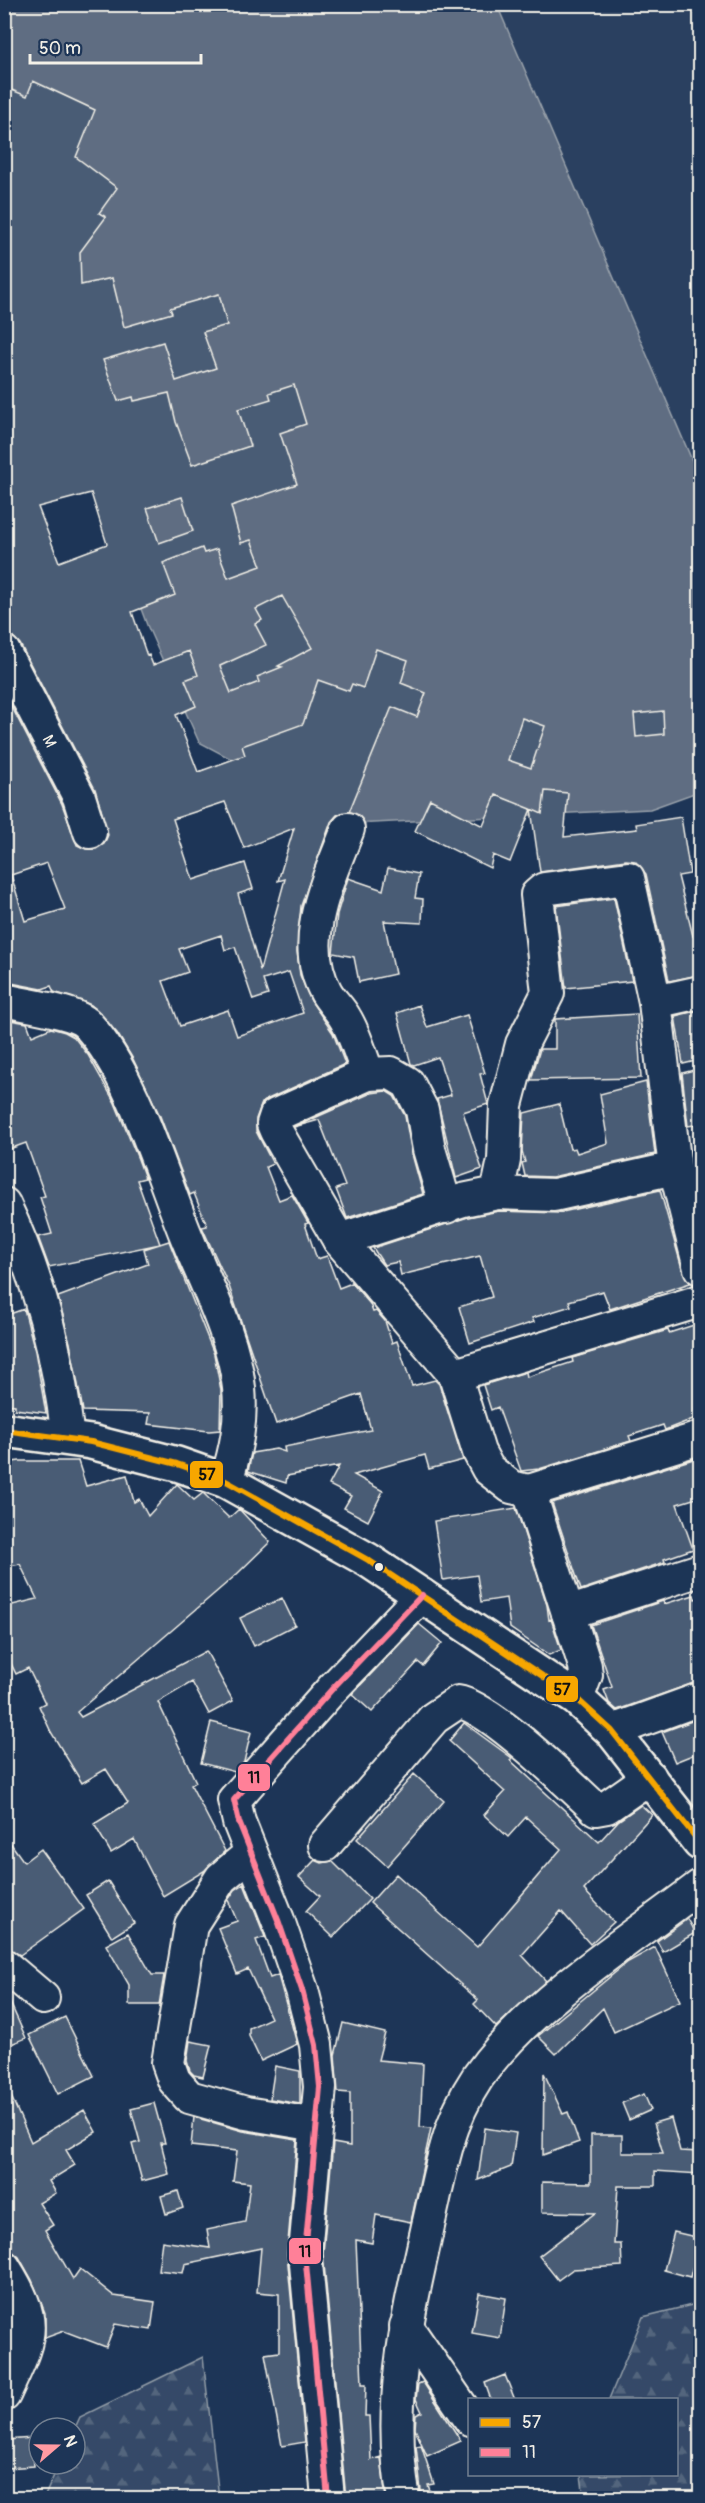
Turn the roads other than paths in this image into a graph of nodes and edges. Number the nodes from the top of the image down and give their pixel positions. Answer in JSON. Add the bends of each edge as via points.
{"nodes":[{"id":1,"x":4,"y":652,"type":"edge"},
{"id":2,"x":348,"y":829,"type":"dead end"},
{"id":3,"x":90,"y":832,"type":"dead end"},
{"id":4,"x":700,"y":992,"type":"edge"},
{"id":5,"x":4,"y":1000,"type":"edge"},
{"id":6,"x":656,"y":1002,"type":"junction"},
{"id":7,"x":368,"y":1074,"type":"junction"},
{"id":8,"x":675,"y":1168,"type":"junction"},
{"id":9,"x":497,"y":1193,"type":"junction"},
{"id":10,"x":4,"y":1204,"type":"edge"},
{"id":11,"x":446,"y":1207,"type":"junction"},
{"id":12,"x":339,"y":1240,"type":"junction"},
{"id":13,"x":700,"y":1268,"type":"edge"},
{"id":14,"x":700,"y":1300,"type":"edge"},
{"id":15,"x":455,"y":1375,"type":"junction"},
{"id":16,"x":4,"y":1430,"type":"edge"},
{"id":17,"x":68,"y":1438,"type":"junction"},
{"id":18,"x":700,"y":1438,"type":"edge"},
{"id":19,"x":226,"y":1481,"type":"junction"},
{"id":20,"x":529,"y":1491,"type":"junction"},
{"id":21,"x":700,"y":1570,"type":"edge"},
{"id":22,"x":422,"y":1595,"type":"junction"},
{"id":23,"x":568,"y":1613,"type":"junction"},
{"id":24,"x":577,"y":1699,"type":"junction"},
{"id":25,"x":700,"y":1699,"type":"edge"},
{"id":26,"x":612,"y":1731,"type":"junction"},
{"id":27,"x":650,"y":1777,"type":"junction"},
{"id":28,"x":700,"y":1843,"type":"edge"},
{"id":29,"x":325,"y":1845,"type":"dead end"},
{"id":30,"x":251,"y":1853,"type":"junction"},
{"id":31,"x":700,"y":1886,"type":"edge"},
{"id":32,"x":4,"y":1965,"type":"edge"},
{"id":33,"x":43,"y":1998,"type":"dead end"},
{"id":34,"x":317,"y":2125,"type":"junction"},
{"id":35,"x":4,"y":2267,"type":"edge"},
{"id":36,"x":406,"y":2326,"type":"junction"},
{"id":37,"x":4,"y":2396,"type":"edge"},
{"id":38,"x":468,"y":2416,"type":"edge"},
{"id":39,"x":328,"y":2499,"type":"edge"},
{"id":40,"x":404,"y":2499,"type":"edge"}],
"edges":[{"from":1,"to":3,"type":"street","name":"M","via":[[80,797]]},
{"from":2,"to":7,"type":"street","via":[[315,927],[314,959],[326,992],[346,1019]]},
{"from":4,"to":6,"type":"street"},
{"from":5,"to":19,"type":"street","via":[[86,1022],[120,1069],[207,1286],[239,1384],[237,1446]]},
{"from":6,"to":8,"type":"street"},
{"from":6,"to":9,"type":"street","via":[[628,878],[538,891],[548,993],[522,1044],[506,1105],[504,1160]]},
{"from":7,"to":11,"type":"street","via":[[391,1073],[408,1083],[414,1092]]},
{"from":7,"to":12,"type":"street","via":[[282,1110],[273,1125]]},
{"from":8,"to":9,"type":"street","via":[[554,1195]]},
{"from":8,"to":13,"type":"street"},
{"from":9,"to":11,"type":"street"},
{"from":10,"to":17,"type":"street","via":[[44,1303]]},
{"from":11,"to":12,"type":"street"},
{"from":12,"to":15,"type":"street"},
{"from":14,"to":15,"type":"street"},
{"from":15,"to":20,"type":"street","via":[[488,1469],[511,1487]]},
{"from":16,"to":17,"type":"main road"},
{"from":17,"to":19,"type":"main road","via":[[177,1464]]},
{"from":18,"to":20,"type":"street"},
{"from":19,"to":22,"type":"main road","via":[[368,1560]]},
{"from":20,"to":23,"type":"street"},
{"from":21,"to":23,"type":"street"},
{"from":22,"to":24,"type":"main road"},
{"from":22,"to":30,"type":"street","via":[[237,1793],[234,1804]]},
{"from":23,"to":24,"type":"street","via":[[586,1675]]},
{"from":24,"to":26,"type":"main road"},
{"from":25,"to":26,"type":"street"},
{"from":26,"to":27,"type":"main road"},
{"from":27,"to":28,"type":"main road"},
{"from":27,"to":29,"type":"street","via":[[608,1806],[596,1809],[491,1719],[469,1704],[458,1702],[435,1718]]},
{"from":30,"to":34,"type":"street","via":[[302,1990],[316,2045],[320,2087]]},
{"from":30,"to":34,"type":"street","via":[[221,1878],[191,1925],[168,2063],[174,2080],[189,2097],[246,2113]]},
{"from":31,"to":36,"type":"street","via":[[540,2008],[488,2063],[449,2130]]},
{"from":32,"to":33,"type":"street"},
{"from":34,"to":39,"type":"street","via":[[305,2253]]},
{"from":35,"to":37,"type":"street","via":[[30,2326],[29,2339]]},
{"from":36,"to":38,"type":"street"},
{"from":36,"to":40,"type":"street","via":[[397,2390]]}]}
